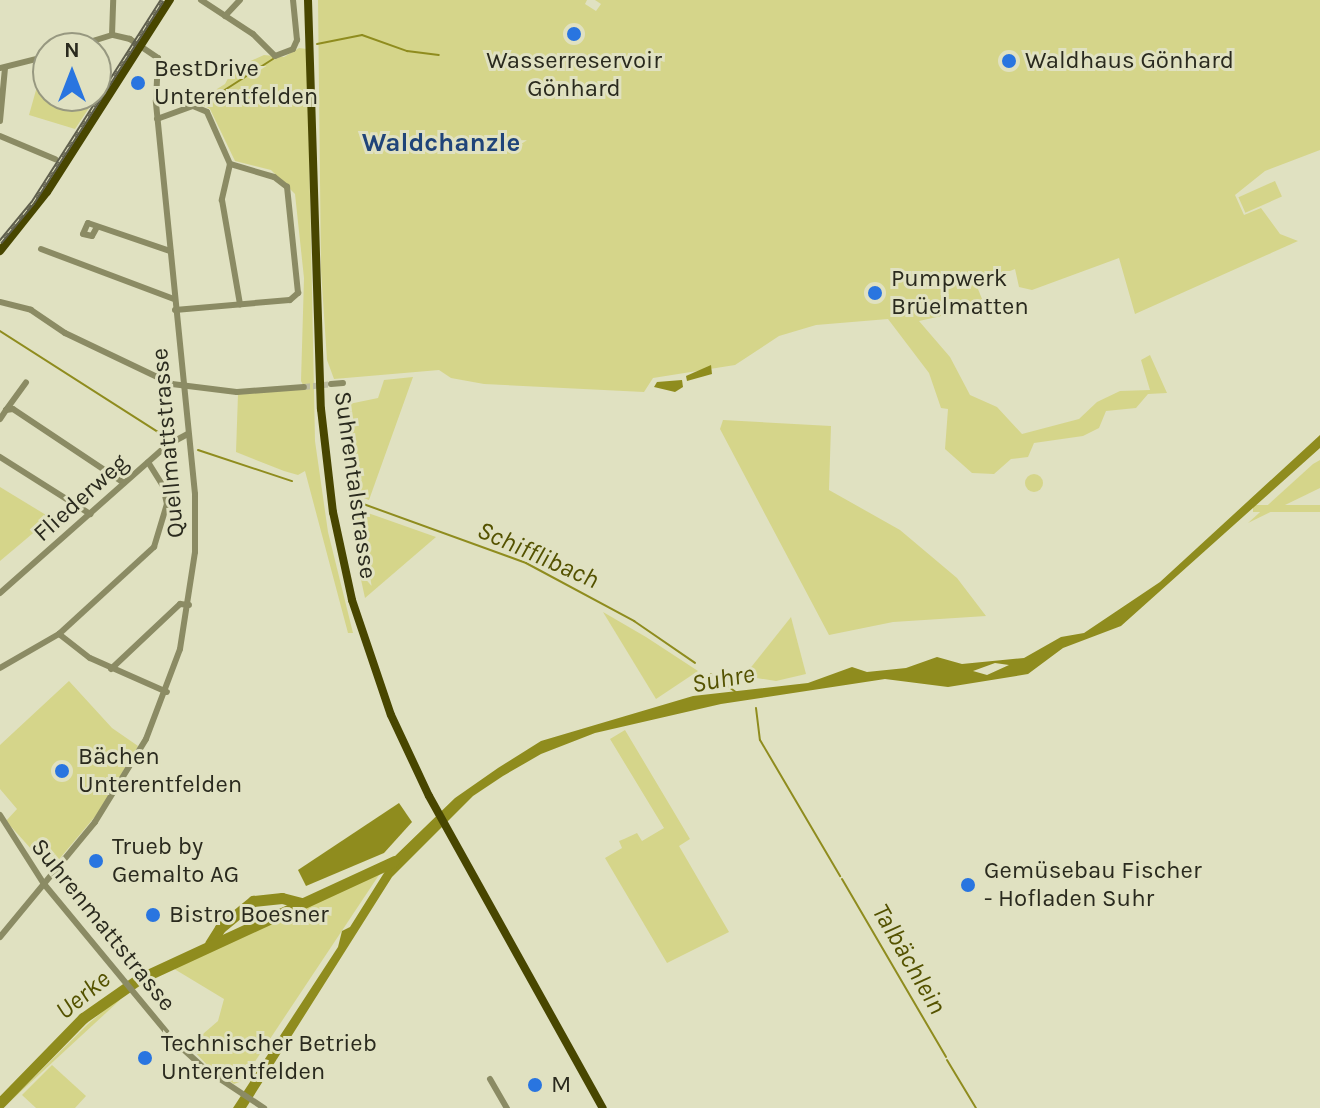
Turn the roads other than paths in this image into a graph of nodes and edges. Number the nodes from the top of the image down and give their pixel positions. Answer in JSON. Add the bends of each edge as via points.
{"nodes":[{"id":1,"x":113,"y":0,"type":"edge"},
{"id":2,"x":170,"y":0,"type":"edge"},
{"id":3,"x":201,"y":0,"type":"edge"},
{"id":4,"x":240,"y":0,"type":"edge"},
{"id":5,"x":293,"y":0,"type":"edge"},
{"id":6,"x":308,"y":0,"type":"edge"},
{"id":7,"x":225,"y":16,"type":"junction"},
{"id":8,"x":112,"y":35,"type":"joint"},
{"id":9,"x":141,"y":45,"type":"junction"},
{"id":10,"x":32,"y":60,"type":"edge"},
{"id":11,"x":2,"y":68,"type":"edge"},
{"id":12,"x":157,"y":119,"type":"junction"},
{"id":13,"x":0,"y":121,"type":"edge"},
{"id":14,"x":0,"y":136,"type":"edge"},
{"id":15,"x":55,"y":159,"type":"dead end"},
{"id":16,"x":230,"y":164,"type":"junction"},
{"id":17,"x":97,"y":227,"type":"dead end"},
{"id":18,"x":41,"y":249,"type":"dead end"},
{"id":19,"x":0,"y":251,"type":"edge"},
{"id":20,"x":170,"y":251,"type":"junction"},
{"id":21,"x":174,"y":299,"type":"junction"},
{"id":22,"x":0,"y":302,"type":"edge"},
{"id":23,"x":240,"y":304,"type":"junction"},
{"id":24,"x":175,"y":310,"type":"junction"},
{"id":25,"x":26,"y":382,"type":"dead end"},
{"id":26,"x":343,"y":383,"type":"dead end"},
{"id":27,"x":331,"y":384,"type":"tunnel mouth"},
{"id":28,"x":182,"y":386,"type":"junction"},
{"id":29,"x":304,"y":387,"type":"tunnel mouth"},
{"id":30,"x":6,"y":410,"type":"junction"},
{"id":31,"x":0,"y":419,"type":"edge"},
{"id":32,"x":188,"y":434,"type":"junction"},
{"id":33,"x":0,"y":457,"type":"edge"},
{"id":34,"x":148,"y":462,"type":"junction"},
{"id":35,"x":124,"y":483,"type":"junction"},
{"id":36,"x":90,"y":514,"type":"junction"},
{"id":37,"x":0,"y":593,"type":"edge"},
{"id":38,"x":189,"y":605,"type":"junction"},
{"id":39,"x":59,"y":634,"type":"junction"},
{"id":40,"x":0,"y":668,"type":"edge"},
{"id":41,"x":111,"y":669,"type":"junction"},
{"id":42,"x":167,"y":692,"type":"junction"},
{"id":43,"x":0,"y":815,"type":"edge"},
{"id":44,"x":44,"y":884,"type":"junction"},
{"id":45,"x":0,"y":937,"type":"edge"},
{"id":46,"x":490,"y":1079,"type":"dead end"},
{"id":47,"x":264,"y":1108,"type":"edge"},
{"id":48,"x":507,"y":1108,"type":"edge"},
{"id":49,"x":603,"y":1108,"type":"edge"}],
"edges":[{"from":1,"to":8,"type":"street"},
{"from":2,"to":9,"type":"main road"},
{"from":3,"to":7,"type":"street"},
{"from":4,"to":7,"type":"street"},
{"from":5,"to":7,"type":"street","via":[[297,40],[283,55],[269,54],[253,34]]},
{"from":6,"to":49,"type":"main road","name":"Suhrentalstrasse","via":[[319,368],[330,489],[364,643],[450,837]]},
{"from":8,"to":9,"type":"street"},
{"from":9,"to":12,"type":"street","name":"Quellmattstrasse","via":[[160,64]]},
{"from":9,"to":19,"type":"main road","via":[[47,192]]},
{"from":10,"to":11,"type":"street"},
{"from":11,"to":13,"type":"street"},
{"from":12,"to":16,"type":"street","via":[[202,107]]},
{"from":12,"to":20,"type":"street","name":"Quellmattstrasse"},
{"from":14,"to":15,"type":"street"},
{"from":16,"to":23,"type":"street","via":[[222,200]]},
{"from":16,"to":23,"type":"street","via":[[274,177],[287,187],[299,280],[298,293],[290,300]]},
{"from":17,"to":20,"type":"street"},
{"from":18,"to":21,"type":"street"},
{"from":20,"to":21,"type":"street","name":"Quellmattstrasse"},
{"from":21,"to":24,"type":"street","name":"Quellmattstrasse"},
{"from":22,"to":28,"type":"street","via":[[31,310],[65,333]]},
{"from":23,"to":24,"type":"street"},
{"from":24,"to":28,"type":"street","name":"Quellmattstrasse"},
{"from":25,"to":30,"type":"street"},
{"from":26,"to":27,"type":"street"},
{"from":28,"to":29,"type":"street","via":[[237,392]]},
{"from":28,"to":32,"type":"street","name":"Quellmattstrasse"},
{"from":30,"to":31,"type":"street"},
{"from":30,"to":35,"type":"street","via":[[13,409]]},
{"from":32,"to":34,"type":"street","name":"Fliederweg"},
{"from":32,"to":38,"type":"street","name":"Quellmattstrasse","via":[[195,494]]},
{"from":33,"to":36,"type":"street"},
{"from":34,"to":35,"type":"street","name":"Fliederweg"},
{"from":34,"to":39,"type":"street","via":[[167,504],[161,537]]},
{"from":35,"to":36,"type":"street","name":"Fliederweg"},
{"from":36,"to":37,"type":"street","name":"Fliederweg"},
{"from":38,"to":41,"type":"street","via":[[180,604]]},
{"from":38,"to":42,"type":"street","name":"Quellmattstrasse"},
{"from":39,"to":40,"type":"street"},
{"from":39,"to":41,"type":"street"},
{"from":41,"to":42,"type":"street"},
{"from":42,"to":44,"type":"street","name":"Quellmattstrasse","via":[[127,775]]},
{"from":43,"to":44,"type":"street","name":"Suhrenmattstrasse"},
{"from":44,"to":45,"type":"street","name":"Quellmattstrasse"},
{"from":44,"to":47,"type":"street","name":"Suhrenmattstrasse","via":[[172,1039]]},
{"from":46,"to":48,"type":"street"}]}
